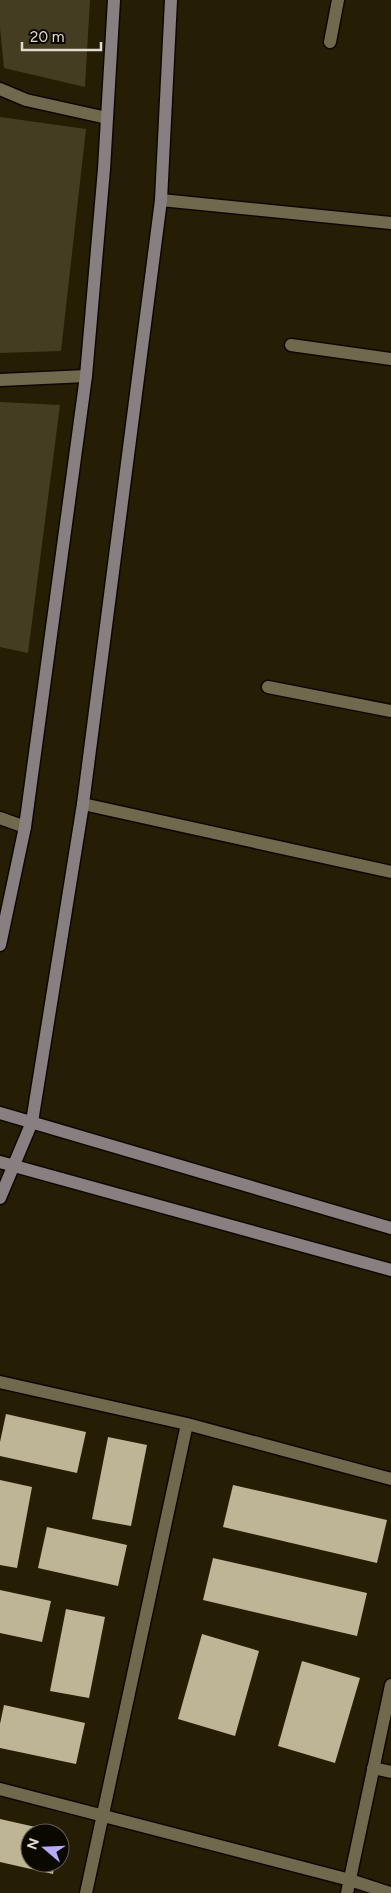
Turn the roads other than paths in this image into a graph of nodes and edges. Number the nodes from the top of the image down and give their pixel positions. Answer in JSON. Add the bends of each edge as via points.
{"nodes":[{"id":1,"x":114,"y":0,"type":"edge"},
{"id":2,"x":171,"y":0,"type":"edge"},
{"id":3,"x":338,"y":0,"type":"edge"},
{"id":4,"x":330,"y":42,"type":"dead end"},
{"id":5,"x":0,"y":89,"type":"edge"},
{"id":6,"x":107,"y":118,"type":"junction"},
{"id":7,"x":161,"y":200,"type":"junction"},
{"id":8,"x":391,"y":223,"type":"edge"},
{"id":9,"x":291,"y":345,"type":"dead end"},
{"id":10,"x":391,"y":359,"type":"edge"},
{"id":11,"x":86,"y":376,"type":"junction"},
{"id":12,"x":0,"y":380,"type":"edge"},
{"id":13,"x":268,"y":687,"type":"dead end"},
{"id":14,"x":391,"y":711,"type":"edge"},
{"id":15,"x":83,"y":804,"type":"junction"},
{"id":16,"x":0,"y":818,"type":"edge"},
{"id":17,"x":25,"y":827,"type":"junction"},
{"id":18,"x":391,"y":872,"type":"edge"},
{"id":19,"x":0,"y":945,"type":"edge"},
{"id":20,"x":0,"y":1113,"type":"edge"},
{"id":21,"x":32,"y":1122,"type":"junction"},
{"id":22,"x":0,"y":1162,"type":"edge"},
{"id":23,"x":14,"y":1166,"type":"junction"},
{"id":24,"x":0,"y":1198,"type":"edge"},
{"id":25,"x":391,"y":1228,"type":"edge"},
{"id":26,"x":391,"y":1270,"type":"edge"},
{"id":27,"x":0,"y":1382,"type":"edge"},
{"id":28,"x":187,"y":1424,"type":"junction"},
{"id":29,"x":391,"y":1479,"type":"edge"},
{"id":30,"x":391,"y":1685,"type":"edge"},
{"id":31,"x":373,"y":1768,"type":"junction"},
{"id":32,"x":391,"y":1772,"type":"edge"},
{"id":33,"x":0,"y":1789,"type":"edge"},
{"id":34,"x":102,"y":1816,"type":"junction"},
{"id":35,"x":348,"y":1887,"type":"edge"},
{"id":36,"x":86,"y":1893,"type":"edge"},
{"id":37,"x":390,"y":1893,"type":"edge"}],
"edges":[{"from":1,"to":6,"type":"main road"},
{"from":2,"to":7,"type":"main road"},
{"from":3,"to":4,"type":"street"},
{"from":5,"to":6,"type":"street","via":[[26,100]]},
{"from":6,"to":11,"type":"main road"},
{"from":7,"to":8,"type":"street"},
{"from":7,"to":15,"type":"main road"},
{"from":9,"to":10,"type":"street"},
{"from":11,"to":12,"type":"street"},
{"from":11,"to":17,"type":"main road"},
{"from":13,"to":14,"type":"street"},
{"from":15,"to":18,"type":"street"},
{"from":15,"to":21,"type":"main road"},
{"from":16,"to":17,"type":"street"},
{"from":17,"to":19,"type":"main road"},
{"from":20,"to":21,"type":"main road"},
{"from":21,"to":23,"type":"main road"},
{"from":21,"to":25,"type":"main road"},
{"from":22,"to":23,"type":"main road"},
{"from":23,"to":24,"type":"main road"},
{"from":23,"to":26,"type":"main road"},
{"from":27,"to":28,"type":"street"},
{"from":28,"to":29,"type":"street"},
{"from":28,"to":34,"type":"street"},
{"from":30,"to":31,"type":"street"},
{"from":31,"to":32,"type":"street"},
{"from":31,"to":35,"type":"street"},
{"from":33,"to":34,"type":"street"},
{"from":34,"to":35,"type":"street"},
{"from":34,"to":36,"type":"street"},
{"from":35,"to":37,"type":"street"}]}
